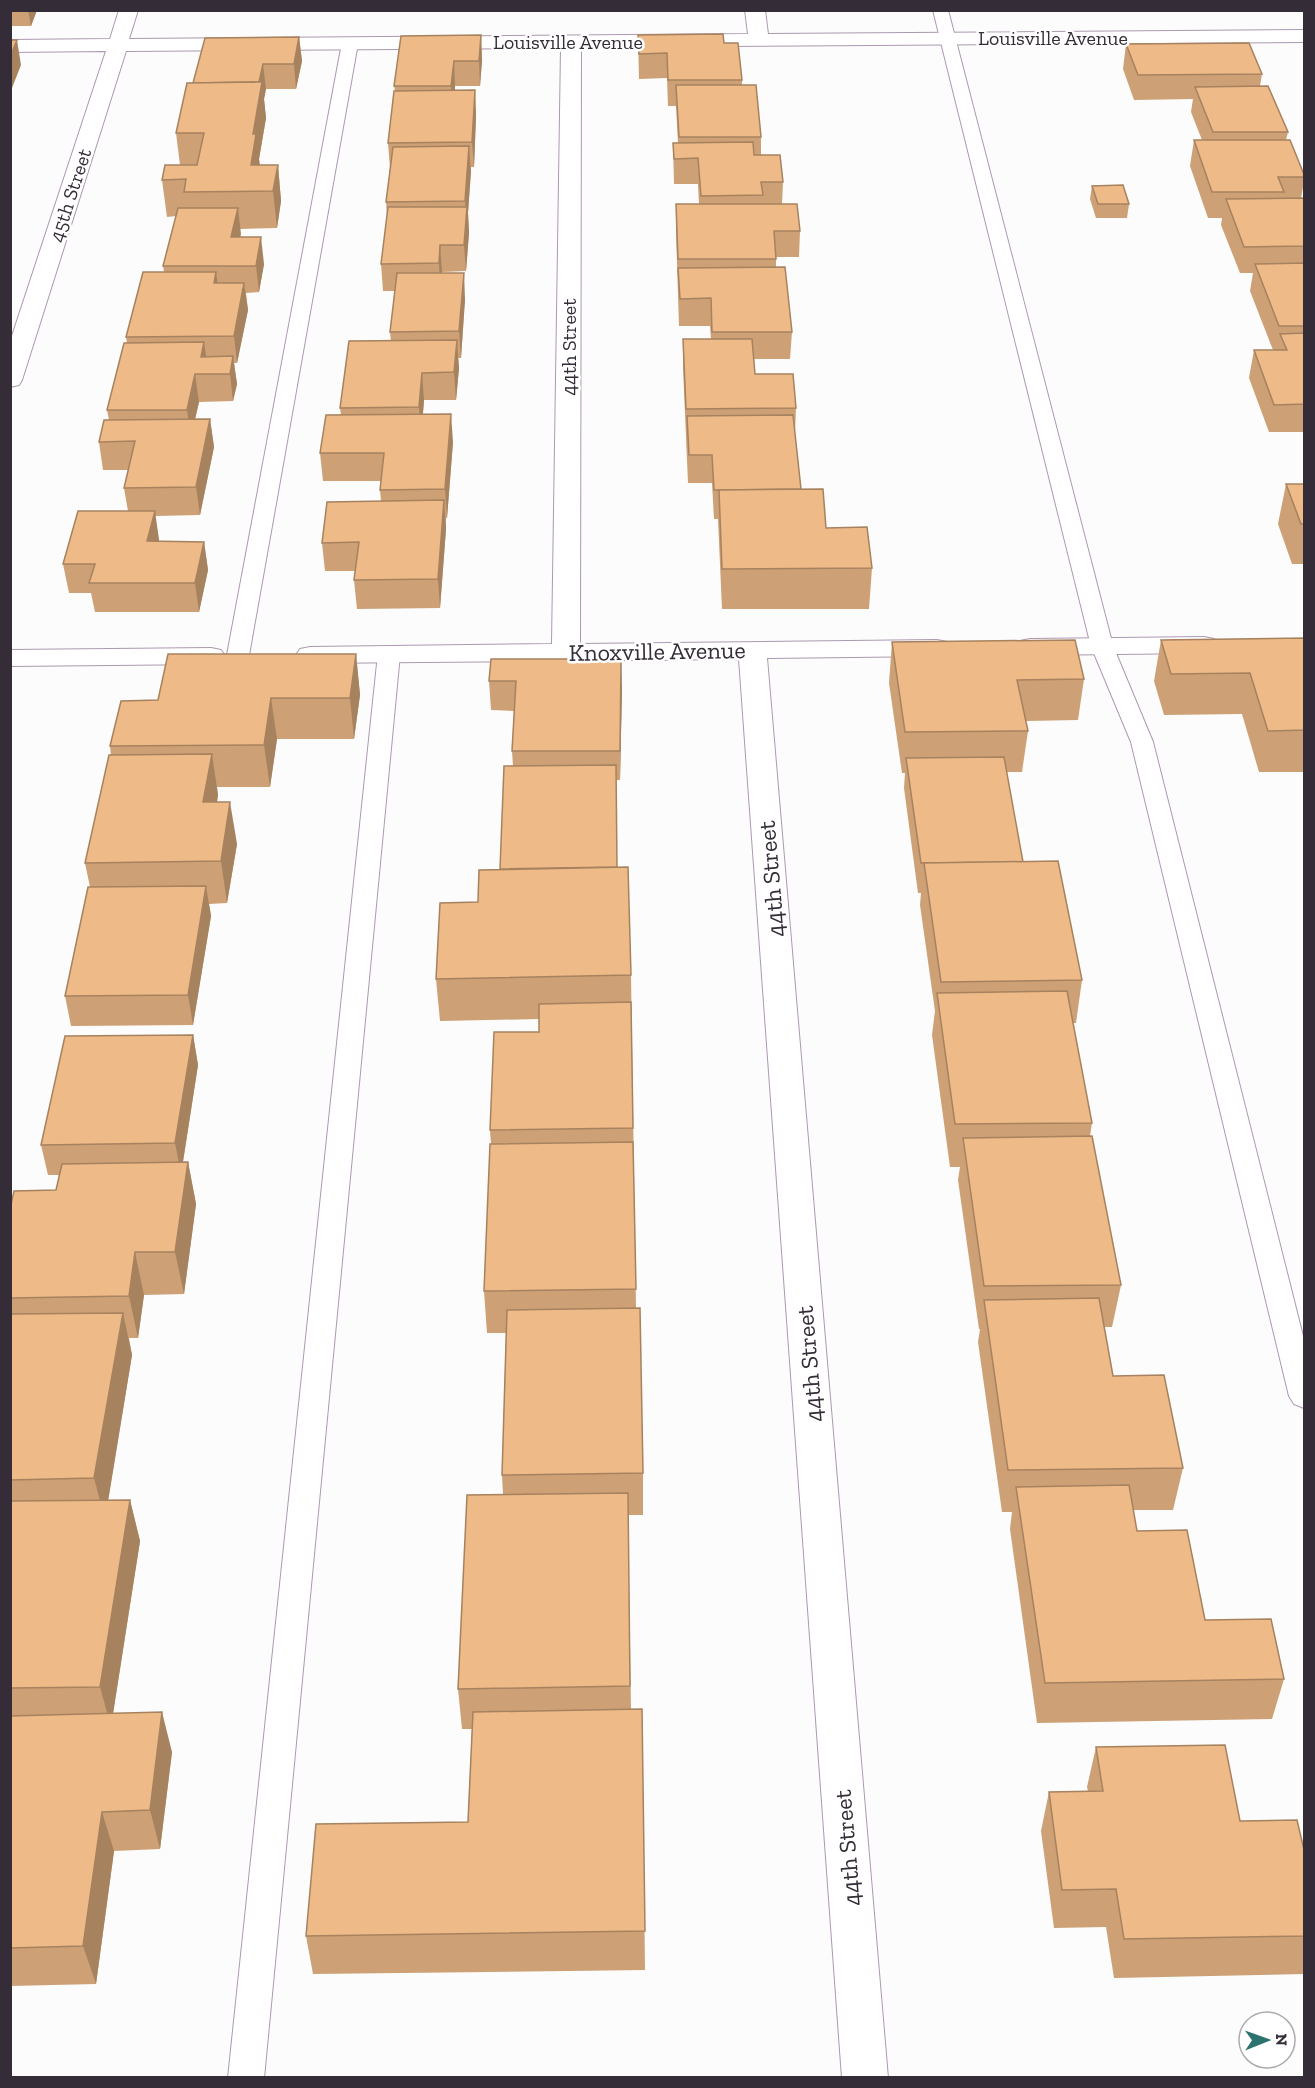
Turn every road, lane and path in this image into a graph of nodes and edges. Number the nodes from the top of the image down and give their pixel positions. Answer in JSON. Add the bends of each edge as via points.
{"nodes":[{"id":1,"x":129,"y":10,"type":"edge"},
{"id":2,"x":755,"y":10,"type":"edge"},
{"id":3,"x":940,"y":10,"type":"edge"},
{"id":4,"x":1305,"y":36,"type":"edge"},
{"id":5,"x":946,"y":39,"type":"junction"},
{"id":6,"x":759,"y":40,"type":"junction"},
{"id":7,"x":571,"y":42,"type":"junction"},
{"id":8,"x":350,"y":43,"type":"junction"},
{"id":9,"x":118,"y":45,"type":"junction"},
{"id":10,"x":10,"y":46,"type":"edge"},
{"id":11,"x":10,"y":380,"type":"edge"},
{"id":12,"x":1233,"y":645,"type":"edge"},
{"id":13,"x":1102,"y":646,"type":"junction"},
{"id":14,"x":962,"y":647,"type":"edge"},
{"id":15,"x":1008,"y":647,"type":"edge"},
{"id":16,"x":752,"y":650,"type":"junction"},
{"id":17,"x":566,"y":652,"type":"junction"},
{"id":18,"x":389,"y":654,"type":"junction"},
{"id":19,"x":262,"y":655,"type":"junction"},
{"id":20,"x":14,"y":658,"type":"edge"},
{"id":21,"x":10,"y":686,"type":"edge"},
{"id":22,"x":1305,"y":1396,"type":"edge"},
{"id":23,"x":246,"y":2078,"type":"edge"},
{"id":24,"x":865,"y":2078,"type":"edge"}],
"edges":[{"from":1,"to":9,"type":"street","name":"45th Street"},
{"from":2,"to":6,"type":"street"},
{"from":3,"to":5,"type":"lane"},
{"from":4,"to":5,"type":"street","name":"Louisville Avenue"},
{"from":5,"to":6,"type":"street","name":"Louisville Avenue"},
{"from":5,"to":13,"type":"lane"},
{"from":6,"to":7,"type":"street","name":"Louisville Avenue"},
{"from":7,"to":8,"type":"street","name":"Louisville Avenue"},
{"from":7,"to":17,"type":"street","name":"44th Street"},
{"from":8,"to":9,"type":"street","name":"Louisville Avenue"},
{"from":8,"to":19,"type":"lane"},
{"from":9,"to":10,"type":"street","name":"Louisville Avenue"},
{"from":9,"to":11,"type":"street","name":"45th Street"},
{"from":12,"to":13,"type":"street"},
{"from":13,"to":15,"type":"street"},
{"from":13,"to":22,"type":"lane","via":[[1142,742]]},
{"from":14,"to":16,"type":"street","name":"Knoxville Avenue"},
{"from":16,"to":17,"type":"street","name":"Knoxville Avenue"},
{"from":16,"to":24,"type":"street","name":"44th Street"},
{"from":17,"to":18,"type":"street","name":"Knoxville Avenue"},
{"from":18,"to":19,"type":"street","name":"Knoxville Avenue"},
{"from":18,"to":23,"type":"lane"},
{"from":19,"to":20,"type":"street","name":"Knoxville Avenue"},
{"from":20,"to":21,"type":"street"}]}
